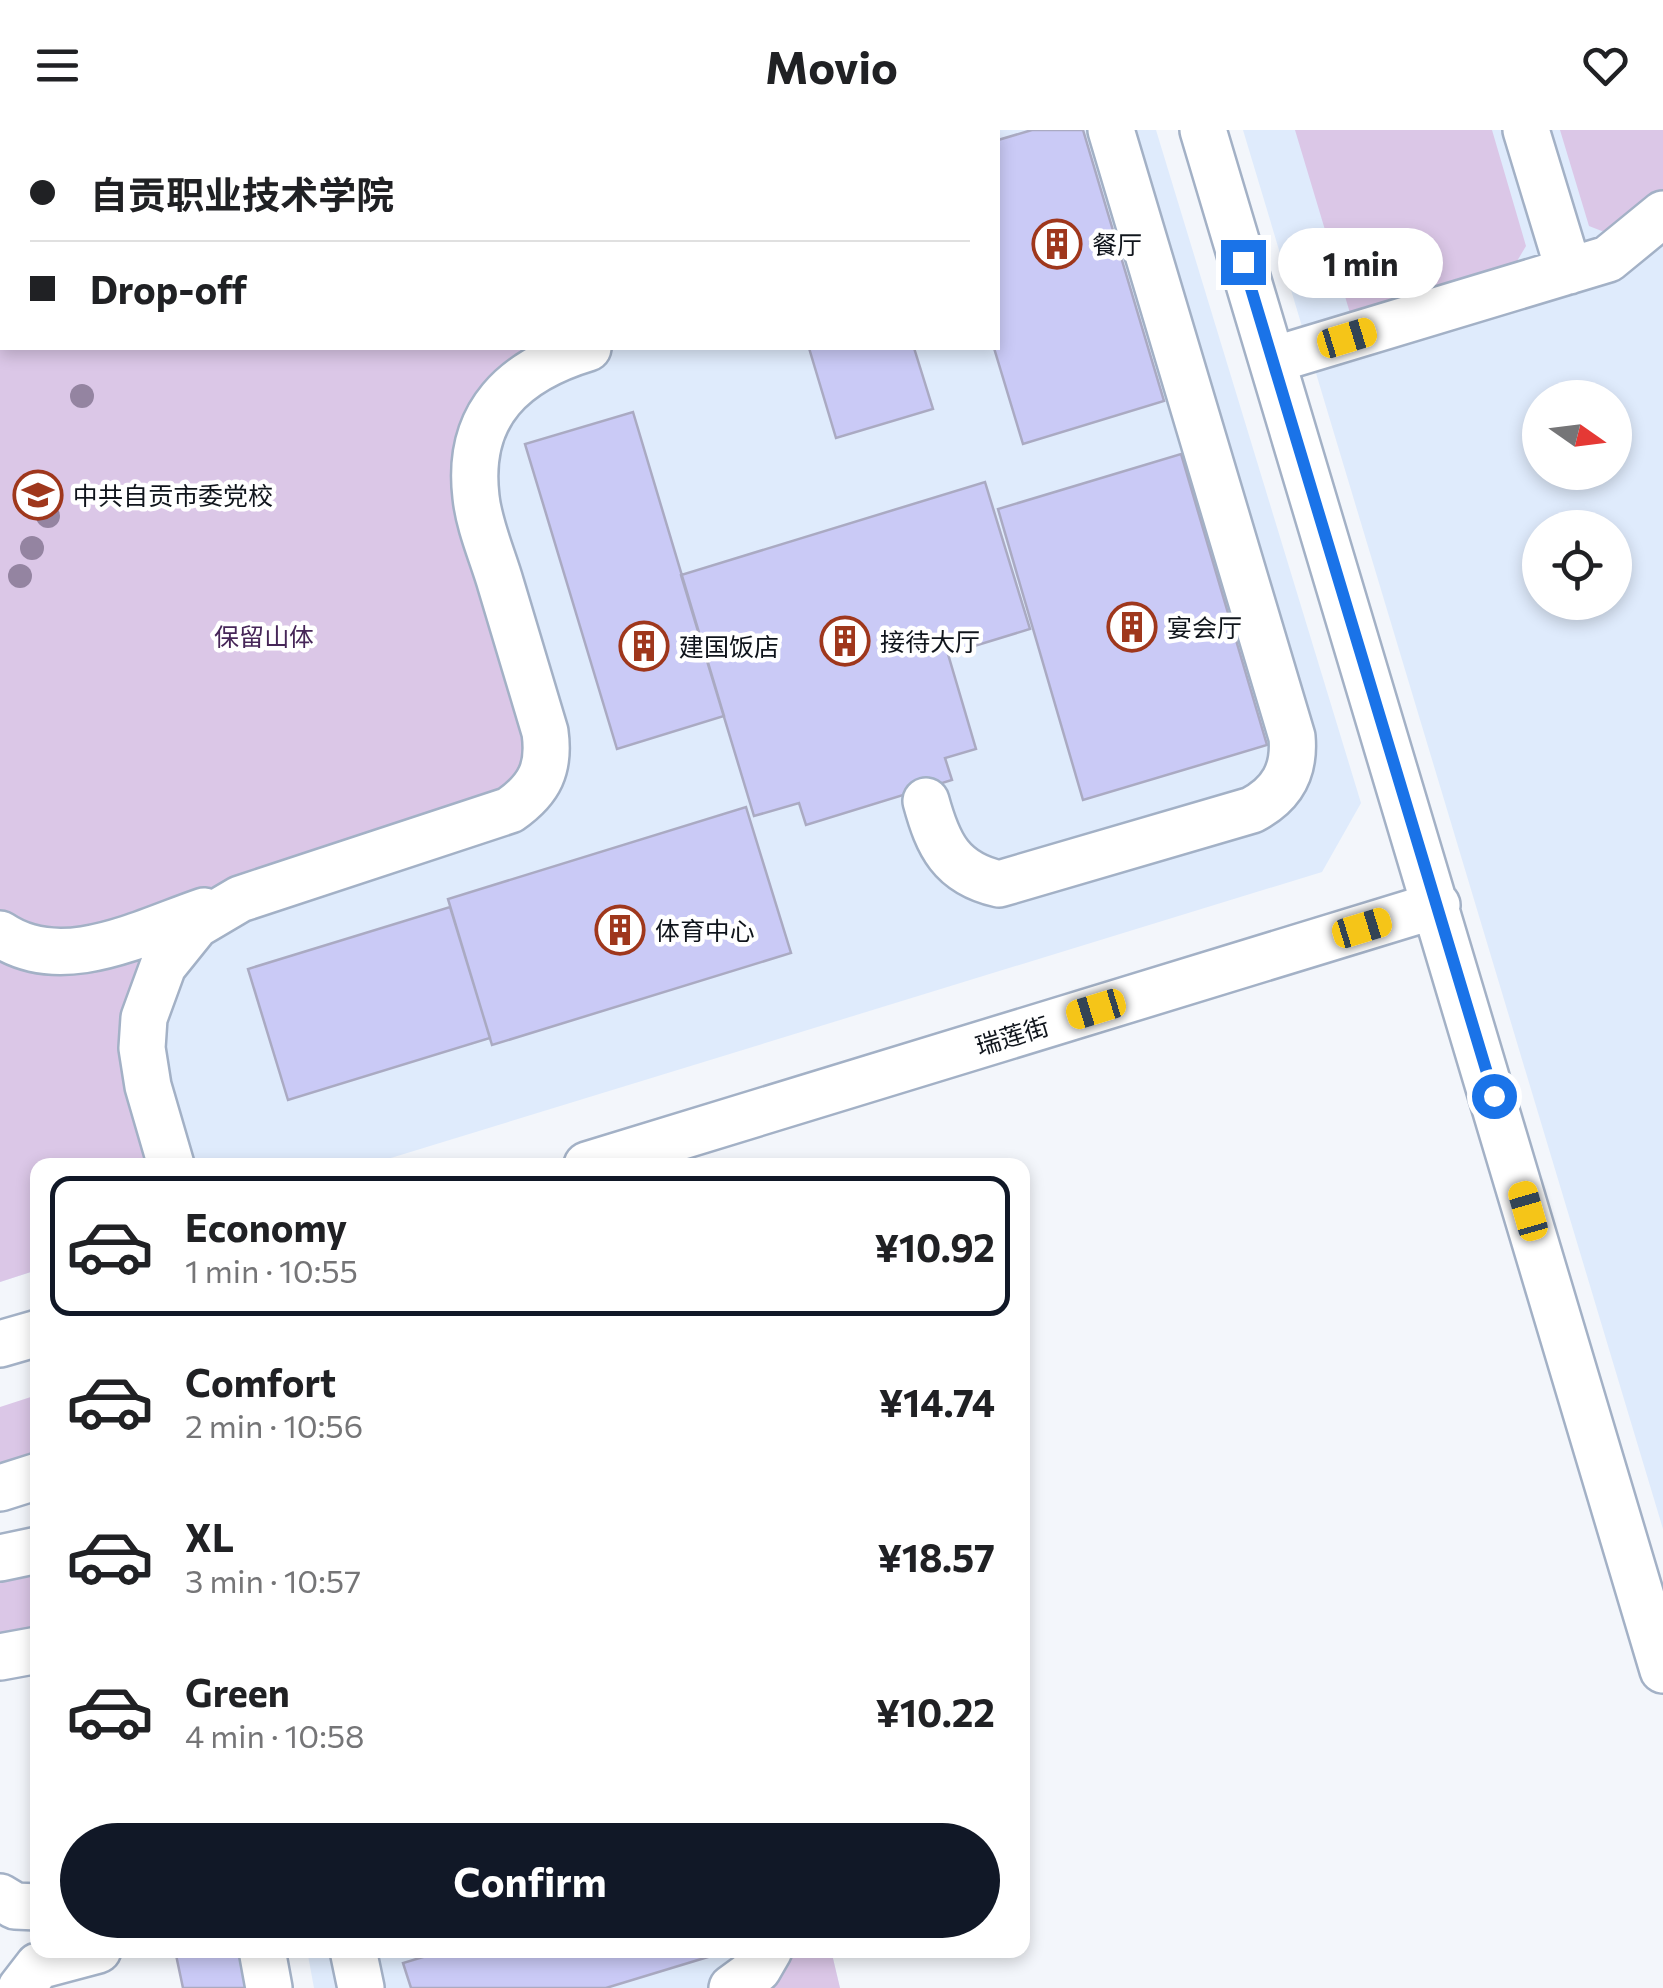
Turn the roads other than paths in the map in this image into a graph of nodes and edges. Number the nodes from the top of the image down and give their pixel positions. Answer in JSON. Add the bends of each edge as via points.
{"nodes":[{"id":1,"x":1111,"y":130,"type":"edge"},
{"id":2,"x":1203,"y":130,"type":"edge"},
{"id":3,"x":1526,"y":130,"type":"edge"},
{"id":4,"x":1663,"y":214,"type":"edge"},
{"id":5,"x":1569,"y":271,"type":"junction"},
{"id":6,"x":582,"y":350,"type":"edge"},
{"id":7,"x":1273,"y":360,"type":"junction"},
{"id":8,"x":926,"y":801,"type":"dead end"},
{"id":9,"x":240,"y":900,"type":"junction"},
{"id":10,"x":1438,"y":905,"type":"junction"},
{"id":11,"x":0,"y":934,"type":"edge"},
{"id":12,"x":87,"y":950,"type":"junction"},
{"id":13,"x":142,"y":1048,"type":"junction"},
{"id":14,"x":169,"y":1158,"type":"edge"},
{"id":15,"x":615,"y":1158,"type":"edge"},
{"id":16,"x":30,"y":1335,"type":"edge"},
{"id":17,"x":0,"y":1344,"type":"edge"},
{"id":18,"x":30,"y":1479,"type":"edge"},
{"id":19,"x":0,"y":1488,"type":"edge"},
{"id":20,"x":30,"y":1552,"type":"edge"},
{"id":21,"x":0,"y":1558,"type":"edge"},
{"id":22,"x":30,"y":1651,"type":"edge"},
{"id":23,"x":0,"y":1657,"type":"edge"},
{"id":24,"x":1663,"y":1670,"type":"edge"},
{"id":25,"x":0,"y":1896,"type":"edge"},
{"id":26,"x":30,"y":1907,"type":"edge"},
{"id":27,"x":68,"y":1958,"type":"edge"},
{"id":28,"x":263,"y":1958,"type":"edge"},
{"id":29,"x":355,"y":1958,"type":"edge"},
{"id":30,"x":763,"y":1958,"type":"edge"},
{"id":31,"x":21,"y":1988,"type":"edge"},
{"id":32,"x":269,"y":1988,"type":"edge"},
{"id":33,"x":361,"y":1988,"type":"edge"},
{"id":34,"x":732,"y":1988,"type":"edge"}],
"edges":[{"from":1,"to":8,"type":"street","via":[[1294,756],[1280,790],[1252,810],[1018,881],[980,880],[946,857]]},
{"from":2,"to":7,"type":"street"},
{"from":3,"to":5,"type":"street"},
{"from":4,"to":5,"type":"street","via":[[1608,259]]},
{"from":5,"to":7,"type":"street"},
{"from":6,"to":9,"type":"street","via":[[546,362],[513,384],[490,415],[476,458],[476,501],[545,732],[541,781],[510,810]]},
{"from":7,"to":10,"type":"street"},
{"from":9,"to":12,"type":"street"},
{"from":9,"to":13,"type":"street","via":[[206,917],[177,944],[152,990]]},
{"from":10,"to":15,"type":"street","name":"瑞莲街"},
{"from":10,"to":24,"type":"street"},
{"from":11,"to":12,"type":"street","via":[[52,952]]},
{"from":12,"to":13,"type":"street","via":[[110,954],[124,968]]},
{"from":13,"to":14,"type":"street"},
{"from":16,"to":17,"type":"street"},
{"from":18,"to":19,"type":"street"},
{"from":20,"to":21,"type":"street"},
{"from":22,"to":23,"type":"street"},
{"from":25,"to":26,"type":"street"},
{"from":27,"to":31,"type":"street","via":[[38,1966]]},
{"from":28,"to":32,"type":"street"},
{"from":29,"to":33,"type":"street"},
{"from":30,"to":34,"type":"street"}]}
